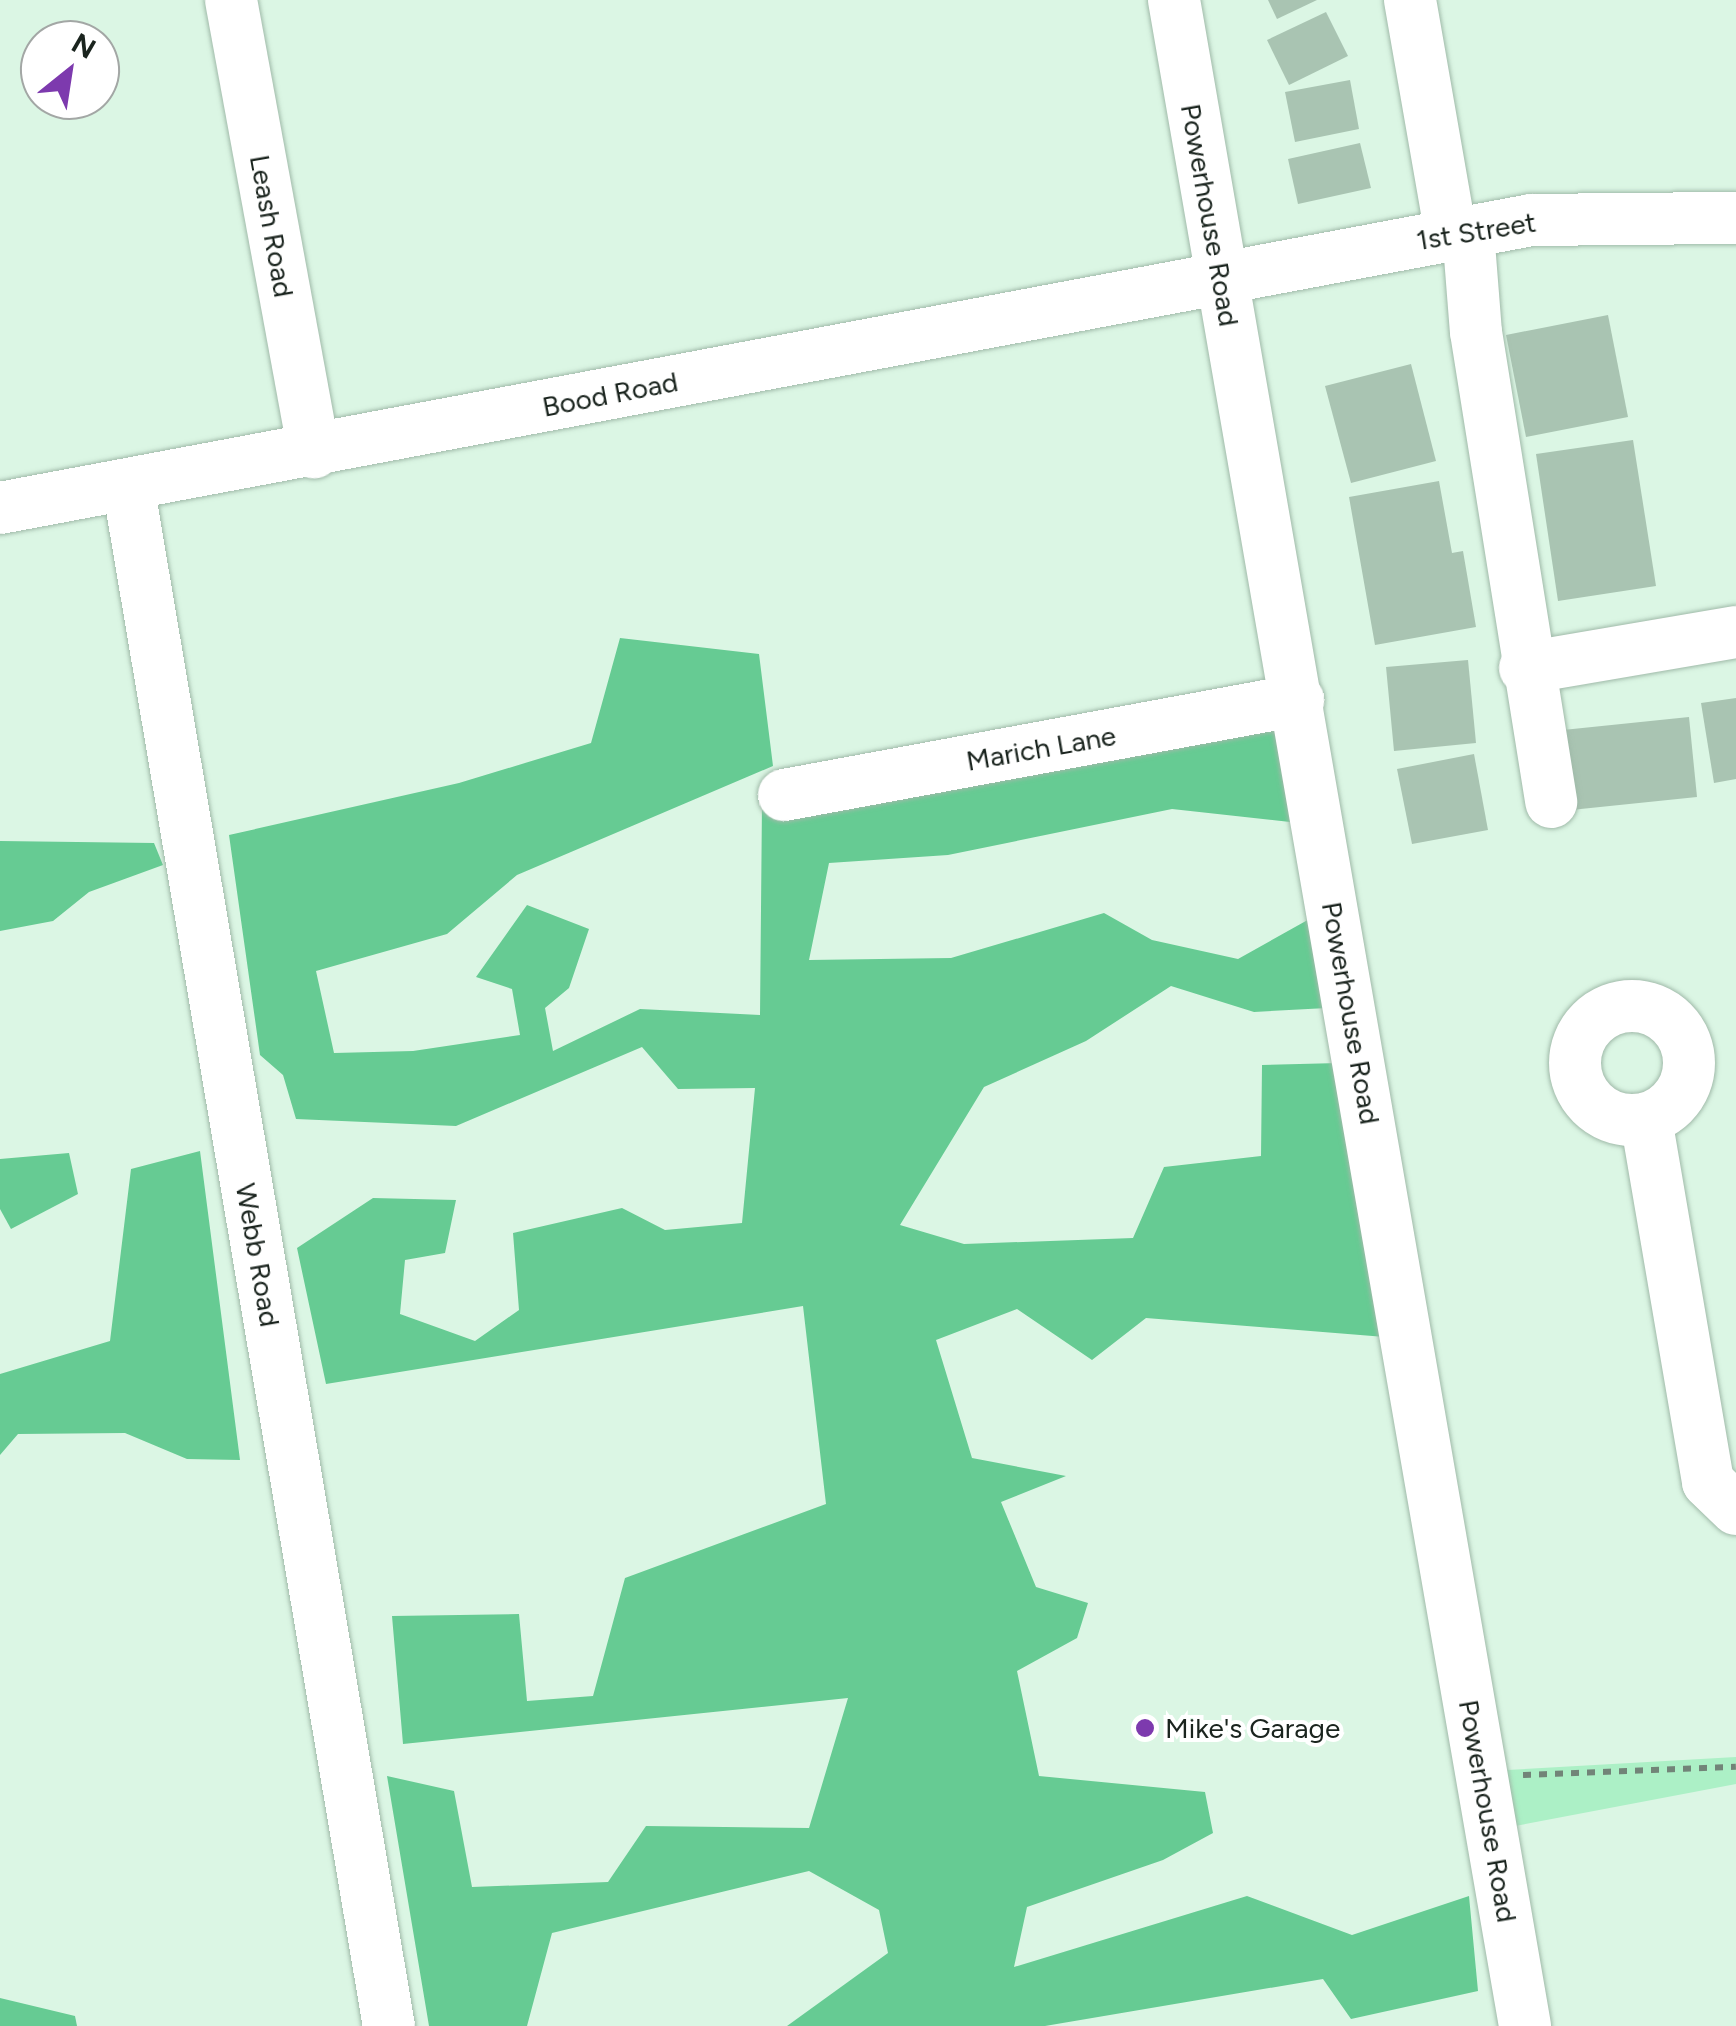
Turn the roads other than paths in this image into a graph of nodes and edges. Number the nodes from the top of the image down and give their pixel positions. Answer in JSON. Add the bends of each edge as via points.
{"nodes":[{"id":1,"x":231,"y":0,"type":"edge"},
{"id":2,"x":1174,"y":0,"type":"edge"},
{"id":3,"x":1410,"y":0,"type":"edge"},
{"id":4,"x":1736,"y":218,"type":"edge"},
{"id":5,"x":1460,"y":233,"type":"junction"},
{"id":6,"x":1220,"y":276,"type":"junction"},
{"id":7,"x":314,"y":452,"type":"junction"},
{"id":8,"x":128,"y":485,"type":"junction"},
{"id":9,"x":0,"y":508,"type":"edge"},
{"id":10,"x":1736,"y":632,"type":"edge"},
{"id":11,"x":1525,"y":668,"type":"junction"},
{"id":12,"x":1298,"y":700,"type":"junction"},
{"id":13,"x":784,"y":795,"type":"dead end"},
{"id":14,"x":1550,"y":802,"type":"dead end"},
{"id":15,"x":1646,"y":1119,"type":"dead end"},
{"id":16,"x":1736,"y":1509,"type":"edge"},
{"id":17,"x":389,"y":2026,"type":"edge"},
{"id":18,"x":1525,"y":2026,"type":"edge"}],
"edges":[{"from":1,"to":7,"type":"street","name":"Leash Road"},
{"from":2,"to":6,"type":"street","name":"Powerhouse Road"},
{"from":3,"to":5,"type":"street"},
{"from":4,"to":5,"type":"street","name":"1st Street","via":[[1531,220]]},
{"from":5,"to":6,"type":"street","name":"1st Street"},
{"from":5,"to":11,"type":"street"},
{"from":6,"to":7,"type":"street","name":"Bood Road"},
{"from":6,"to":12,"type":"street","name":"Powerhouse Road"},
{"from":7,"to":8,"type":"street","name":"Bood Road"},
{"from":8,"to":9,"type":"street","name":"Bood Road"},
{"from":8,"to":17,"type":"street","name":"Webb Road"},
{"from":10,"to":11,"type":"street"},
{"from":11,"to":14,"type":"street"},
{"from":12,"to":13,"type":"street","name":"Marich Lane"},
{"from":12,"to":18,"type":"street","name":"Powerhouse Road"},
{"from":15,"to":16,"type":"street","via":[[1708,1482]]}]}
